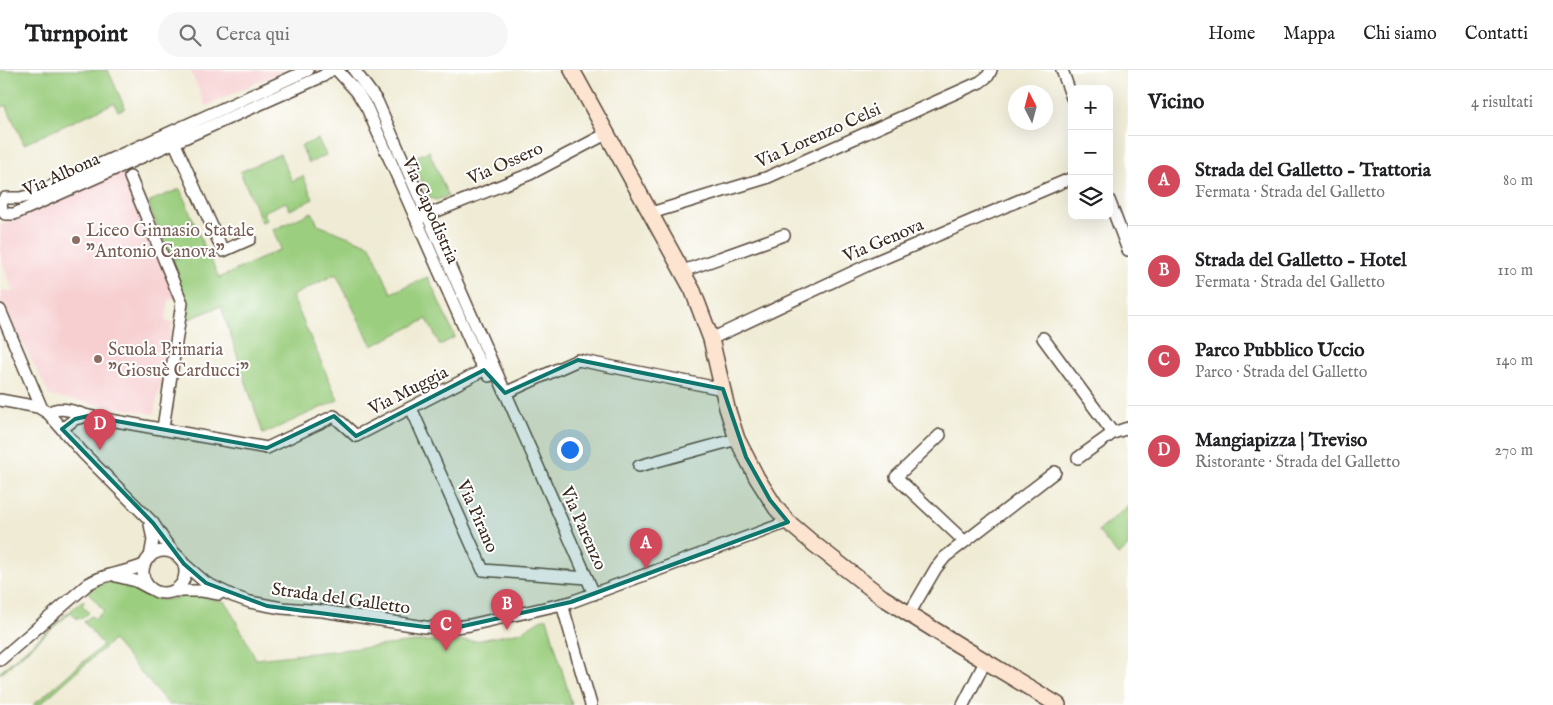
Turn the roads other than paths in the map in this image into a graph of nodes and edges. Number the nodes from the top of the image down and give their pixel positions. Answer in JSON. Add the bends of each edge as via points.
{"nodes":[{"id":1,"x":331,"y":70,"type":"edge"},
{"id":2,"x":337,"y":70,"type":"edge"},
{"id":3,"x":354,"y":70,"type":"edge"},
{"id":4,"x":572,"y":70,"type":"edge"},
{"id":5,"x":991,"y":70,"type":"edge"},
{"id":6,"x":1062,"y":70,"type":"edge"},
{"id":7,"x":305,"y":74,"type":"edge"},
{"id":8,"x":349,"y":83,"type":"junction"},
{"id":9,"x":1068,"y":87,"type":"edge"},
{"id":10,"x":606,"y":134,"type":"junction"},
{"id":11,"x":173,"y":138,"type":"junction"},
{"id":12,"x":130,"y":177,"type":"dead end"},
{"id":13,"x":1068,"y":180,"type":"edge"},
{"id":14,"x":1113,"y":211,"type":"edge"},
{"id":15,"x":651,"y":213,"type":"junction"},
{"id":16,"x":427,"y":215,"type":"junction"},
{"id":17,"x":416,"y":219,"type":"junction"},
{"id":18,"x":784,"y":235,"type":"dead end"},
{"id":19,"x":250,"y":238,"type":"dead end"},
{"id":20,"x":1128,"y":250,"type":"edge"},
{"id":21,"x":683,"y":271,"type":"junction"},
{"id":22,"x":0,"y":310,"type":"edge"},
{"id":23,"x":711,"y":338,"type":"junction"},
{"id":24,"x":1043,"y":338,"type":"dead end"},
{"id":25,"x":489,"y":367,"type":"junction"},
{"id":26,"x":723,"y":389,"type":"junction"},
{"id":27,"x":504,"y":393,"type":"junction"},
{"id":28,"x":0,"y":400,"type":"edge"},
{"id":29,"x":411,"y":408,"type":"junction"},
{"id":30,"x":45,"y":411,"type":"junction"},
{"id":31,"x":88,"y":416,"type":"junction"},
{"id":32,"x":163,"y":428,"type":"junction"},
{"id":33,"x":1128,"y":428,"type":"edge"},
{"id":34,"x":62,"y":429,"type":"junction"},
{"id":35,"x":1113,"y":433,"type":"junction"},
{"id":36,"x":940,"y":435,"type":"dead end"},
{"id":37,"x":738,"y":439,"type":"junction"},
{"id":38,"x":1078,"y":458,"type":"dead end"},
{"id":39,"x":639,"y":466,"type":"dead end"},
{"id":40,"x":1056,"y":472,"type":"dead end"},
{"id":41,"x":144,"y":514,"type":"junction"},
{"id":42,"x":788,"y":522,"type":"junction"},
{"id":43,"x":964,"y":541,"type":"junction"},
{"id":44,"x":180,"y":560,"type":"junction"},
{"id":45,"x":147,"y":561,"type":"junction"},
{"id":46,"x":112,"y":575,"type":"junction"},
{"id":47,"x":587,"y":578,"type":"junction"},
{"id":48,"x":149,"y":588,"type":"junction"},
{"id":49,"x":175,"y":591,"type":"junction"},
{"id":50,"x":594,"y":594,"type":"junction"},
{"id":51,"x":233,"y":596,"type":"junction"},
{"id":52,"x":562,"y":604,"type":"junction"},
{"id":53,"x":909,"y":614,"type":"junction"},
{"id":54,"x":0,"y":660,"type":"edge"},
{"id":55,"x":985,"y":662,"type":"junction"},
{"id":56,"x":591,"y":705,"type":"edge"},
{"id":57,"x":963,"y":705,"type":"edge"},
{"id":58,"x":1058,"y":705,"type":"edge"}],
"edges":[{"from":1,"to":7,"type":"street","name":"Via Albona","via":[[323,76]]},
{"from":2,"to":8,"type":"street","name":"Via Capodistria"},
{"from":3,"to":16,"type":"street","name":"Via Capodistria","via":[[377,101]]},
{"from":4,"to":10,"type":"street"},
{"from":5,"to":15,"type":"street","name":"Via Lorenzo Celsi","via":[[980,82],[766,178]]},
{"from":6,"to":9,"type":"street"},
{"from":7,"to":8,"type":"street","name":"Via Albona"},
{"from":7,"to":11,"type":"street","name":"Via Albona"},
{"from":8,"to":17,"type":"street","name":"Via Capodistria","via":[[367,108]]},
{"from":10,"to":15,"type":"street"},
{"from":10,"to":16,"type":"street","name":"Via Ossero","via":[[530,174]]},
{"from":11,"to":11,"type":"street","name":"Via Albona","via":[[32,195],[5,198],[1,203],[2,210],[5,214],[14,214]]},
{"from":11,"to":19,"type":"street","via":[[223,251]]},
{"from":12,"to":32,"type":"street","via":[[182,303]]},
{"from":13,"to":23,"type":"street","name":"Via Genova","via":[[870,264]]},
{"from":14,"to":20,"type":"street"},
{"from":15,"to":21,"type":"street"},
{"from":16,"to":17,"type":"street","name":"Via Ossero"},
{"from":16,"to":25,"type":"street","name":"Via Capodistria"},
{"from":17,"to":25,"type":"street","name":"Via Capodistria"},
{"from":18,"to":21,"type":"street"},
{"from":21,"to":23,"type":"street"},
{"from":22,"to":30,"type":"street","name":"Strada del Galletto"},
{"from":23,"to":26,"type":"street"},
{"from":24,"to":35,"type":"street"},
{"from":25,"to":27,"type":"street","name":"Via Parenzo"},
{"from":25,"to":29,"type":"street","name":"Via Muggia"},
{"from":26,"to":27,"type":"street","via":[[578,360]]},
{"from":26,"to":37,"type":"street"},
{"from":27,"to":47,"type":"street","name":"Via Parenzo"},
{"from":28,"to":30,"type":"street"},
{"from":29,"to":32,"type":"street","name":"Via Muggia","via":[[356,436],[334,416],[267,448]]},
{"from":29,"to":47,"type":"street","name":"Via Pirano","via":[[483,570]]},
{"from":30,"to":31,"type":"street","via":[[62,409]]},
{"from":30,"to":34,"type":"street","name":"Strada del Galletto"},
{"from":31,"to":32,"type":"street"},
{"from":31,"to":34,"type":"street","via":[[75,419]]},
{"from":33,"to":35,"type":"street"},
{"from":34,"to":41,"type":"street","name":"Strada del Galletto"},
{"from":35,"to":38,"type":"street"},
{"from":36,"to":43,"type":"street","via":[[896,477]]},
{"from":37,"to":39,"type":"street"},
{"from":37,"to":42,"type":"street","via":[[764,491]]},
{"from":40,"to":43,"type":"street"},
{"from":41,"to":44,"type":"street","name":"Strada del Galletto"},
{"from":41,"to":45,"type":"street","name":"Strada del Galletto","via":[[153,535]]},
{"from":42,"to":50,"type":"street","name":"Strada del Galletto"},
{"from":42,"to":53,"type":"street"},
{"from":43,"to":53,"type":"street","via":[[936,568]]},
{"from":44,"to":45,"type":"street","via":[[163,551]]},
{"from":44,"to":49,"type":"street","via":[[185,576]]},
{"from":44,"to":51,"type":"street","name":"Strada del Galletto","via":[[206,583]]},
{"from":45,"to":46,"type":"street","via":[[135,569]]},
{"from":45,"to":48,"type":"street","via":[[143,577]]},
{"from":46,"to":48,"type":"street"},
{"from":46,"to":54,"type":"street","via":[[99,577],[88,584]]},
{"from":47,"to":50,"type":"street","name":"Via Parenzo"},
{"from":48,"to":49,"type":"street","via":[[162,594]]},
{"from":49,"to":51,"type":"street","name":"Strada del Galletto"},
{"from":50,"to":52,"type":"street","name":"Strada del Galletto"},
{"from":51,"to":52,"type":"street","name":"Strada del Galletto","via":[[274,607],[443,628]]},
{"from":52,"to":56,"type":"street"},
{"from":53,"to":55,"type":"street"},
{"from":55,"to":57,"type":"street"},
{"from":55,"to":58,"type":"street"}]}
